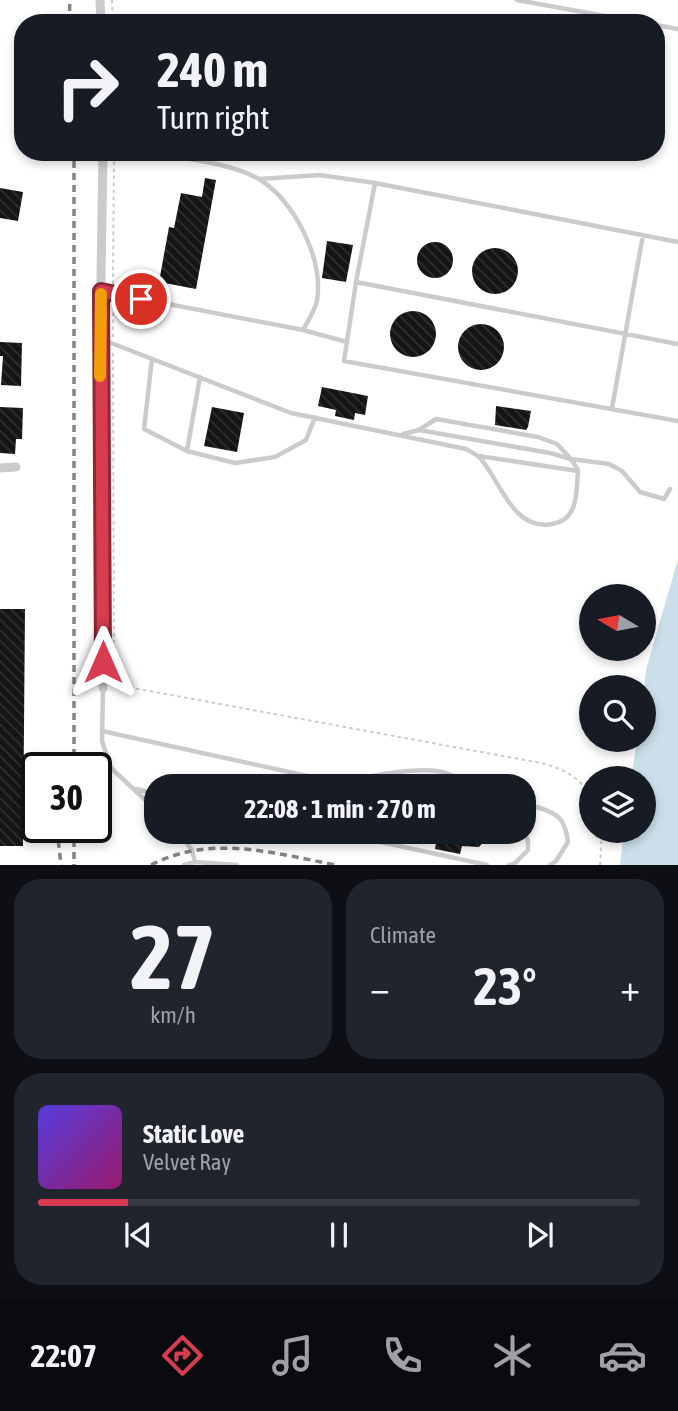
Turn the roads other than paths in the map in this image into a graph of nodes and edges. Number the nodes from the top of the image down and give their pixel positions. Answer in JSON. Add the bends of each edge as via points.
{"nodes":[{"id":1,"x":517,"y":0,"type":"edge"},
{"id":2,"x":594,"y":14,"type":"edge"},
{"id":3,"x":103,"y":161,"type":"edge"},
{"id":4,"x":196,"y":161,"type":"edge"},
{"id":5,"x":259,"y":179,"type":"junction"},
{"id":6,"x":375,"y":183,"type":"junction"},
{"id":7,"x":643,"y":235,"type":"junction"},
{"id":8,"x":678,"y":242,"type":"edge"},
{"id":9,"x":356,"y":282,"type":"junction"},
{"id":10,"x":101,"y":291,"type":"junction"},
{"id":11,"x":303,"y":330,"type":"junction"},
{"id":12,"x":625,"y":334,"type":"junction"},
{"id":13,"x":100,"y":338,"type":"junction"},
{"id":14,"x":347,"y":342,"type":"junction"},
{"id":15,"x":678,"y":344,"type":"edge"},
{"id":16,"x":152,"y":359,"type":"junction"},
{"id":17,"x":200,"y":377,"type":"junction"},
{"id":18,"x":612,"y":408,"type":"junction"},
{"id":19,"x":315,"y":417,"type":"junction"},
{"id":20,"x":678,"y":421,"type":"edge"},
{"id":21,"x":419,"y":430,"type":"junction"},
{"id":22,"x":401,"y":435,"type":"junction"},
{"id":23,"x":187,"y":451,"type":"junction"},
{"id":24,"x":479,"y":456,"type":"junction"},
{"id":25,"x":570,"y":459,"type":"junction"},
{"id":26,"x":16,"y":467,"type":"dead end"},
{"id":27,"x":0,"y":468,"type":"edge"},
{"id":28,"x":578,"y":471,"type":"junction"},
{"id":29,"x":670,"y":489,"type":"dead end"},
{"id":30,"x":103,"y":688,"type":"joint"},
{"id":31,"x":102,"y":731,"type":"junction"},
{"id":32,"x":298,"y":774,"type":"edge"},
{"id":33,"x":392,"y":774,"type":"edge"},
{"id":34,"x":449,"y":774,"type":"edge"},
{"id":35,"x":135,"y":789,"type":"junction"},
{"id":36,"x":144,"y":791,"type":"edge"},
{"id":37,"x":144,"y":798,"type":"edge"},
{"id":38,"x":536,"y":808,"type":"edge"},
{"id":39,"x":187,"y":844,"type":"edge"},
{"id":40,"x":390,"y":844,"type":"edge"},
{"id":41,"x":528,"y":844,"type":"edge"},
{"id":42,"x":195,"y":862,"type":"junction"},
{"id":43,"x":184,"y":865,"type":"edge"},
{"id":44,"x":237,"y":865,"type":"edge"},
{"id":45,"x":487,"y":865,"type":"edge"},
{"id":46,"x":509,"y":865,"type":"edge"},
{"id":47,"x":550,"y":865,"type":"edge"}],
"edges":[{"from":1,"to":2,"type":"lane"},
{"from":3,"to":10,"type":"street"},
{"from":4,"to":5,"type":"lane"},
{"from":5,"to":6,"type":"lane","via":[[320,174]]},
{"from":5,"to":11,"type":"lane","via":[[299,221],[312,253],[316,303]]},
{"from":6,"to":7,"type":"lane"},
{"from":6,"to":9,"type":"lane"},
{"from":7,"to":8,"type":"lane"},
{"from":7,"to":12,"type":"lane"},
{"from":9,"to":12,"type":"lane"},
{"from":9,"to":14,"type":"lane"},
{"from":10,"to":11,"type":"lane"},
{"from":10,"to":13,"type":"street"},
{"from":11,"to":14,"type":"lane"},
{"from":12,"to":15,"type":"lane"},
{"from":12,"to":18,"type":"lane"},
{"from":13,"to":16,"type":"lane"},
{"from":13,"to":30,"type":"street"},
{"from":14,"to":18,"type":"lane","via":[[344,361]]},
{"from":16,"to":17,"type":"lane"},
{"from":16,"to":23,"type":"lane","via":[[144,429]]},
{"from":17,"to":19,"type":"lane","via":[[291,413]]},
{"from":17,"to":23,"type":"lane"},
{"from":18,"to":20,"type":"lane"},
{"from":19,"to":22,"type":"lane"},
{"from":19,"to":23,"type":"lane","via":[[306,440],[275,457],[236,463]]},
{"from":21,"to":22,"type":"lane"},
{"from":21,"to":25,"type":"lane"},
{"from":21,"to":25,"type":"lane","via":[[436,419],[538,438],[557,444]]},
{"from":22,"to":24,"type":"lane"},
{"from":24,"to":28,"type":"lane"},
{"from":24,"to":28,"type":"lane","via":[[518,513],[537,524],[559,523],[570,516]]},
{"from":25,"to":28,"type":"lane"},
{"from":25,"to":29,"type":"lane","via":[[609,464],[652,497],[664,499]]},
{"from":26,"to":27,"type":"street"},
{"from":30,"to":31,"type":"lane"},
{"from":31,"to":32,"type":"lane"},
{"from":31,"to":35,"type":"lane","via":[[111,768]]},
{"from":33,"to":34,"type":"lane"},
{"from":35,"to":36,"type":"lane"},
{"from":35,"to":37,"type":"lane"},
{"from":38,"to":47,"type":"lane","via":[[556,813],[566,828],[568,842]]},
{"from":39,"to":42,"type":"lane"},
{"from":40,"to":45,"type":"lane"},
{"from":41,"to":46,"type":"lane","via":[[528,850]]},
{"from":42,"to":43,"type":"lane"},
{"from":42,"to":44,"type":"lane"}]}
